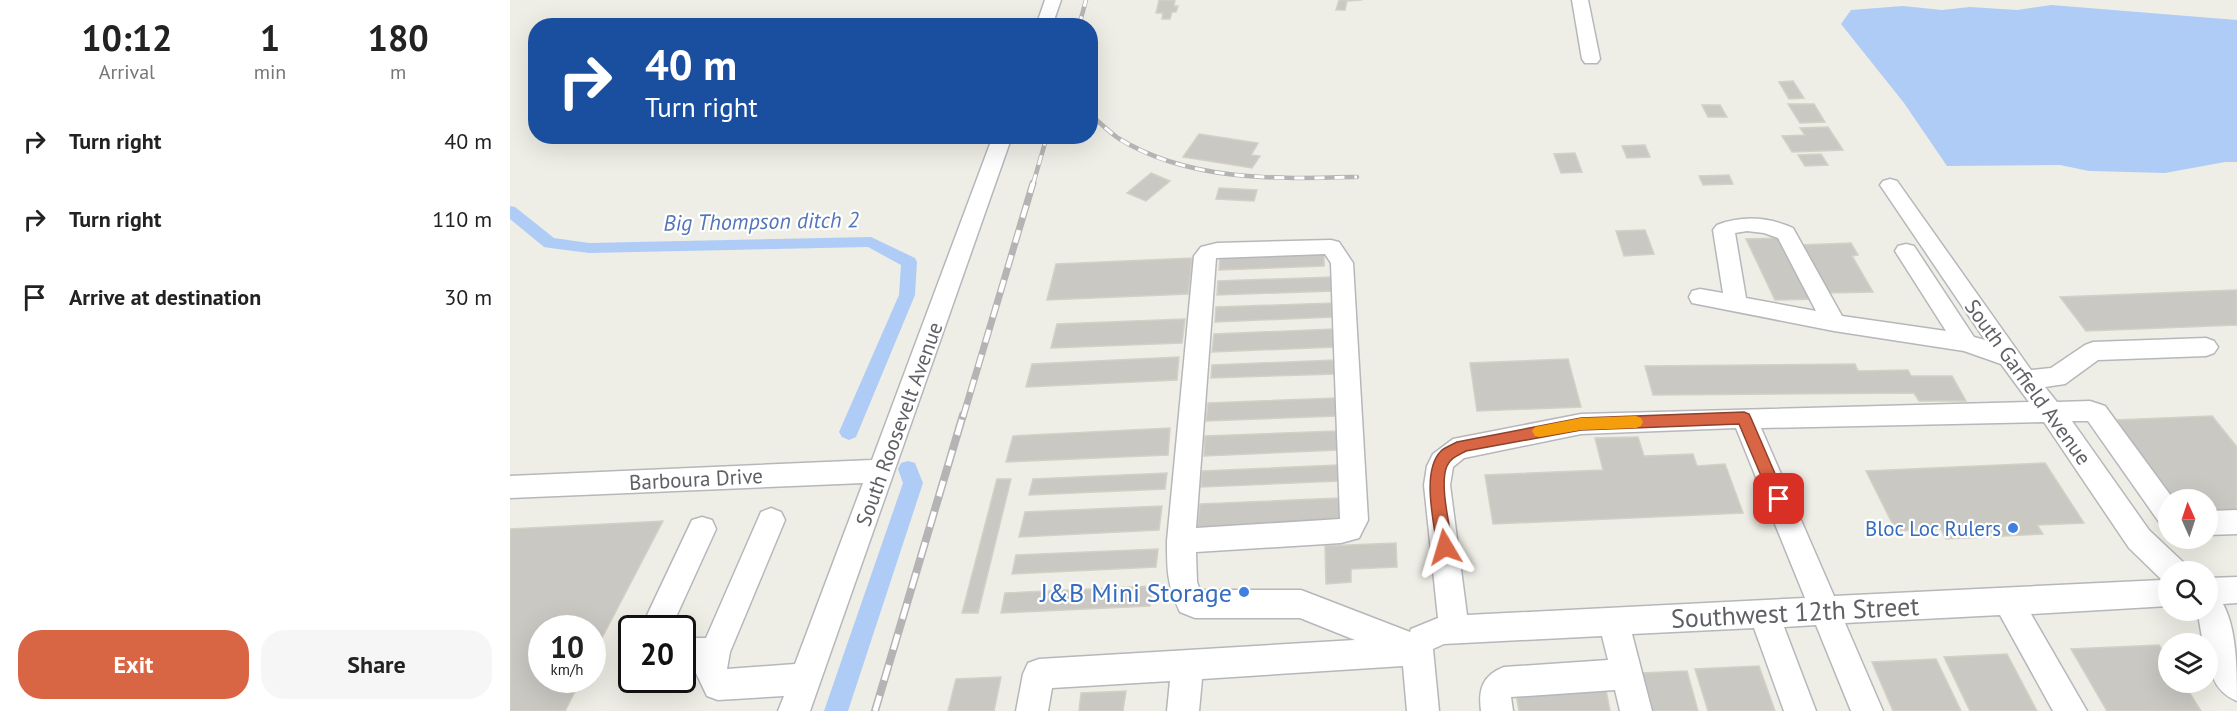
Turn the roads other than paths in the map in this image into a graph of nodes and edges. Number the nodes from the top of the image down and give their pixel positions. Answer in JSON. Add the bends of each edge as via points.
{"nodes":[{"id":1,"x":1053,"y":0,"type":"edge"},
{"id":2,"x":1580,"y":0,"type":"edge"},
{"id":3,"x":1047,"y":18,"type":"edge"},
{"id":4,"x":1591,"y":59,"type":"dead end"},
{"id":5,"x":1000,"y":144,"type":"edge"},
{"id":6,"x":1890,"y":186,"type":"dead end"},
{"id":7,"x":1906,"y":251,"type":"dead end"},
{"id":8,"x":1700,"y":297,"type":"dead end"},
{"id":9,"x":1736,"y":304,"type":"junction"},
{"id":10,"x":1834,"y":323,"type":"junction"},
{"id":11,"x":1966,"y":343,"type":"junction"},
{"id":12,"x":2206,"y":347,"type":"dead end"},
{"id":13,"x":2008,"y":357,"type":"junction"},
{"id":14,"x":2025,"y":380,"type":"junction"},
{"id":15,"x":2050,"y":412,"type":"junction"},
{"id":16,"x":1744,"y":418,"type":"junction"},
{"id":17,"x":881,"y":471,"type":"junction"},
{"id":18,"x":510,"y":487,"type":"edge"},
{"id":19,"x":2158,"y":499,"type":"edge"},
{"id":20,"x":771,"y":520,"type":"dead end"},
{"id":21,"x":2237,"y":522,"type":"edge"},
{"id":22,"x":2218,"y":523,"type":"edge"},
{"id":23,"x":702,"y":529,"type":"dead end"},
{"id":24,"x":1181,"y":541,"type":"junction"},
{"id":25,"x":2162,"y":561,"type":"edge"},
{"id":26,"x":2237,"y":590,"type":"edge"},
{"id":27,"x":2158,"y":594,"type":"edge"},
{"id":28,"x":2008,"y":602,"type":"junction"},
{"id":29,"x":2218,"y":610,"type":"edge"},
{"id":30,"x":1826,"y":611,"type":"junction"},
{"id":31,"x":1764,"y":614,"type":"junction"},
{"id":32,"x":662,"y":615,"type":"edge"},
{"id":33,"x":2218,"y":621,"type":"edge"},
{"id":34,"x":1614,"y":622,"type":"junction"},
{"id":35,"x":1454,"y":630,"type":"junction"},
{"id":36,"x":1420,"y":645,"type":"junction"},
{"id":37,"x":715,"y":652,"type":"junction"},
{"id":38,"x":696,"y":653,"type":"edge"},
{"id":39,"x":1187,"y":665,"type":"junction"},
{"id":40,"x":1627,"y":674,"type":"junction"},
{"id":41,"x":805,"y":679,"type":"junction"},
{"id":42,"x":2237,"y":686,"type":"edge"},
{"id":43,"x":794,"y":711,"type":"edge"},
{"id":44,"x":1032,"y":711,"type":"edge"},
{"id":45,"x":1183,"y":711,"type":"edge"},
{"id":46,"x":1423,"y":711,"type":"edge"},
{"id":47,"x":1497,"y":711,"type":"edge"},
{"id":48,"x":1636,"y":711,"type":"edge"},
{"id":49,"x":1800,"y":711,"type":"edge"},
{"id":50,"x":1867,"y":711,"type":"edge"},
{"id":51,"x":2071,"y":711,"type":"edge"}],
"edges":[{"from":1,"to":3,"type":"street"},
{"from":2,"to":4,"type":"street"},
{"from":5,"to":17,"type":"street","name":"South Roosevelt Avenue"},
{"from":6,"to":13,"type":"street","name":"South Garfield Avenue"},
{"from":7,"to":11,"type":"street"},
{"from":8,"to":9,"type":"street"},
{"from":9,"to":10,"type":"street"},
{"from":9,"to":10,"type":"street","via":[[1724,230],[1732,226],[1772,226],[1786,232]]},
{"from":10,"to":11,"type":"street"},
{"from":11,"to":13,"type":"street"},
{"from":12,"to":14,"type":"street","via":[[2093,351],[2055,377]]},
{"from":13,"to":14,"type":"street","name":"South Garfield Avenue"},
{"from":14,"to":15,"type":"street","name":"South Garfield Avenue"},
{"from":15,"to":16,"type":"street"},
{"from":15,"to":19,"type":"street","via":[[2096,413]]},
{"from":15,"to":25,"type":"street","name":"South Garfield Avenue","via":[[2139,539]]},
{"from":16,"to":30,"type":"street"},
{"from":16,"to":35,"type":"street","via":[[1581,424],[1462,446],[1447,455],[1439,466],[1437,485]]},
{"from":17,"to":18,"type":"street","name":"Barboura Drive"},
{"from":17,"to":41,"type":"street","name":"South Roosevelt Avenue"},
{"from":20,"to":37,"type":"street"},
{"from":21,"to":22,"type":"street"},
{"from":23,"to":32,"type":"street"},
{"from":24,"to":24,"type":"street","via":[[1205,256],[1216,250],[1331,247],[1342,263],[1354,520],[1349,530]]},
{"from":24,"to":36,"type":"street","via":[[1182,582],[1190,602],[1301,604]]},
{"from":26,"to":29,"type":"street"},
{"from":27,"to":28,"type":"street","name":"Southwest 12th Street"},
{"from":28,"to":30,"type":"street","name":"Southwest 12th Street"},
{"from":28,"to":51,"type":"street"},
{"from":30,"to":31,"type":"street","name":"Southwest 12th Street"},
{"from":30,"to":50,"type":"street"},
{"from":31,"to":34,"type":"street","name":"Southwest 12th Street"},
{"from":31,"to":49,"type":"street"},
{"from":33,"to":42,"type":"street","via":[[2222,664]]},
{"from":34,"to":35,"type":"street","name":"Southwest 12th Street"},
{"from":34,"to":40,"type":"street"},
{"from":35,"to":36,"type":"street","name":"Southwest 12th Street","via":[[1432,633]]},
{"from":36,"to":39,"type":"street","name":"Southwest 12th Street"},
{"from":36,"to":46,"type":"street"},
{"from":37,"to":38,"type":"street"},
{"from":37,"to":41,"type":"street","via":[[711,671],[718,685]]},
{"from":39,"to":44,"type":"street","name":"Southwest 12th Street","via":[[1039,674]]},
{"from":39,"to":45,"type":"street"},
{"from":40,"to":47,"type":"street","via":[[1504,682],[1494,694]]},
{"from":40,"to":48,"type":"street"},
{"from":41,"to":43,"type":"street","name":"South Roosevelt Avenue"}]}
